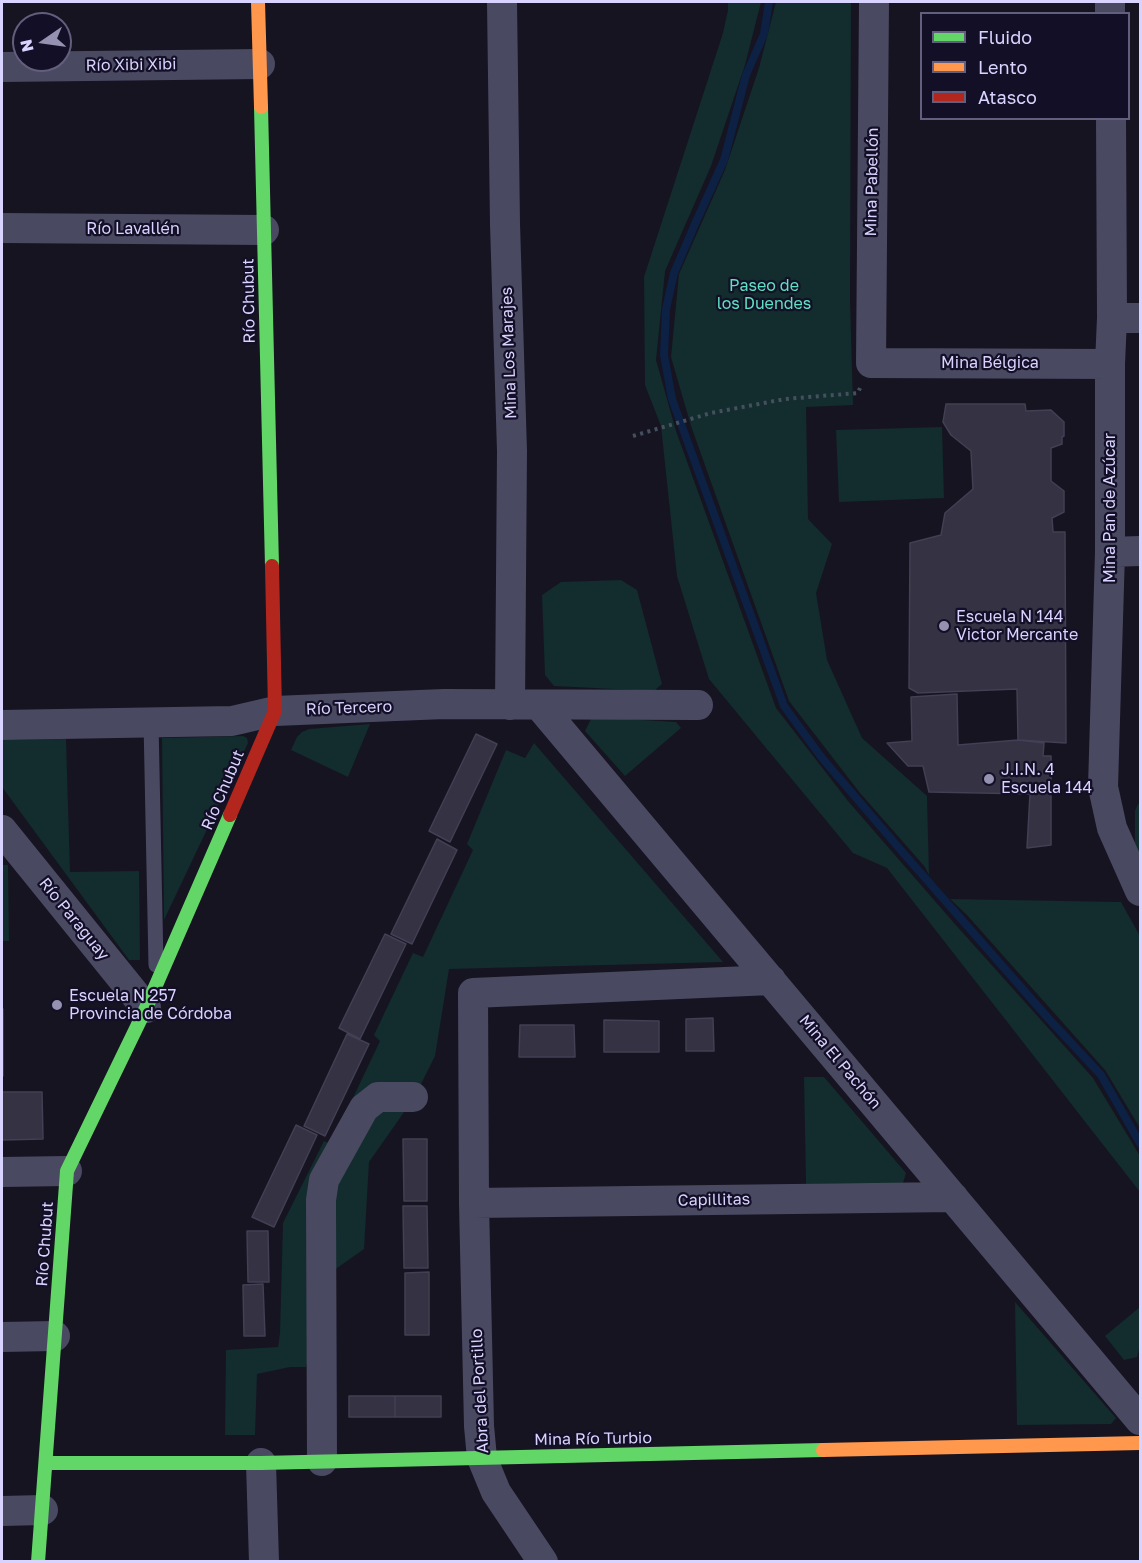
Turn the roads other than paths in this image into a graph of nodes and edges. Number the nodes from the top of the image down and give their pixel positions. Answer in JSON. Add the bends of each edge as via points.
{"nodes":[{"id":1,"x":258,"y":2,"type":"edge"},
{"id":2,"x":502,"y":2,"type":"edge"},
{"id":3,"x":874,"y":2,"type":"edge"},
{"id":4,"x":260,"y":64,"type":"junction"},
{"id":5,"x":2,"y":67,"type":"edge"},
{"id":6,"x":1111,"y":120,"type":"edge"},
{"id":7,"x":2,"y":228,"type":"edge"},
{"id":8,"x":264,"y":230,"type":"junction"},
{"id":9,"x":1126,"y":318,"type":"edge"},
{"id":10,"x":871,"y":363,"type":"joint"},
{"id":11,"x":1110,"y":364,"type":"junction"},
{"id":12,"x":1140,"y":551,"type":"edge"},
{"id":13,"x":1110,"y":552,"type":"junction"},
{"id":14,"x":525,"y":705,"type":"junction"},
{"id":15,"x":699,"y":705,"type":"dead end"},
{"id":16,"x":275,"y":711,"type":"junction"},
{"id":17,"x":151,"y":722,"type":"junction"},
{"id":18,"x":2,"y":725,"type":"edge"},
{"id":19,"x":2,"y":830,"type":"edge"},
{"id":20,"x":1140,"y":891,"type":"edge"},
{"id":21,"x":771,"y":980,"type":"junction"},
{"id":22,"x":151,"y":997,"type":"junction"},
{"id":23,"x":413,"y":1097,"type":"dead end"},
{"id":24,"x":67,"y":1171,"type":"junction"},
{"id":25,"x":2,"y":1172,"type":"edge"},
{"id":26,"x":953,"y":1197,"type":"junction"},
{"id":27,"x":474,"y":1203,"type":"junction"},
{"id":28,"x":56,"y":1336,"type":"junction"},
{"id":29,"x":2,"y":1337,"type":"edge"},
{"id":30,"x":1140,"y":1420,"type":"edge"},
{"id":31,"x":1140,"y":1443,"type":"edge"},
{"id":32,"x":482,"y":1458,"type":"junction"},
{"id":33,"x":322,"y":1461,"type":"junction"},
{"id":34,"x":46,"y":1463,"type":"junction"},
{"id":35,"x":261,"y":1463,"type":"junction"},
{"id":36,"x":43,"y":1510,"type":"junction"},
{"id":37,"x":2,"y":1511,"type":"edge"},
{"id":38,"x":264,"y":1561,"type":"edge"},
{"id":39,"x":38,"y":1562,"type":"edge"},
{"id":40,"x":543,"y":1562,"type":"edge"}],
"edges":[{"from":1,"to":4,"type":"street","name":"Río Chubut"},
{"from":2,"to":14,"type":"street","name":"Mina Los Marajes","via":[[512,452]]},
{"from":3,"to":10,"type":"street","name":"Mina Pabellón"},
{"from":4,"to":5,"type":"street","name":"Río Xibi Xibi"},
{"from":4,"to":8,"type":"street","name":"Río Chubut"},
{"from":6,"to":9,"type":"street","name":"Mina Pan de Azúcar"},
{"from":7,"to":8,"type":"street","name":"Río Lavallén"},
{"from":8,"to":16,"type":"street","name":"Río Chubut"},
{"from":9,"to":11,"type":"street","name":"Mina Pan de Azúcar"},
{"from":10,"to":11,"type":"street","name":"Mina Bélgica"},
{"from":11,"to":13,"type":"street","name":"Mina Pan de Azúcar"},
{"from":12,"to":13,"type":"street"},
{"from":13,"to":20,"type":"street","name":"Mina Pan de Azúcar","via":[[1103,787],[1112,828]]},
{"from":14,"to":15,"type":"street","name":"Río Tercero"},
{"from":14,"to":16,"type":"street","name":"Río Tercero"},
{"from":14,"to":21,"type":"street","name":"Mina El Pachón"},
{"from":16,"to":17,"type":"street","name":"Río Tercero","via":[[232,721]]},
{"from":16,"to":22,"type":"street","name":"Río Chubut"},
{"from":17,"to":18,"type":"street","name":"Río Tercero"},
{"from":17,"to":22,"type":"lane"},
{"from":19,"to":22,"type":"street","name":"Río Paraguay"},
{"from":21,"to":26,"type":"street","name":"Mina El Pachón"},
{"from":21,"to":27,"type":"street","name":"Abra del Portillo","via":[[473,993]]},
{"from":22,"to":24,"type":"street","name":"Río Chubut"},
{"from":23,"to":33,"type":"street","via":[[378,1097],[364,1108],[324,1180]]},
{"from":24,"to":25,"type":"street"},
{"from":24,"to":28,"type":"street","name":"Río Chubut"},
{"from":26,"to":27,"type":"street","name":"Capillitas"},
{"from":26,"to":30,"type":"street","name":"Mina El Pachón"},
{"from":27,"to":32,"type":"street","name":"Abra del Portillo"},
{"from":28,"to":29,"type":"street"},
{"from":28,"to":34,"type":"street","name":"Río Chubut"},
{"from":31,"to":32,"type":"street","name":"Mina Río Turbio"},
{"from":32,"to":33,"type":"street","name":"Mina Río Turbio"},
{"from":32,"to":40,"type":"street","name":"Abra del Portillo","via":[[496,1492]]},
{"from":33,"to":35,"type":"street","name":"Mina Río Turbio"},
{"from":34,"to":35,"type":"street","name":"Mina Río Turbio"},
{"from":34,"to":36,"type":"street","name":"Río Chubut"},
{"from":35,"to":38,"type":"street"},
{"from":36,"to":37,"type":"street"},
{"from":36,"to":39,"type":"street","name":"Río Chubut"}]}
